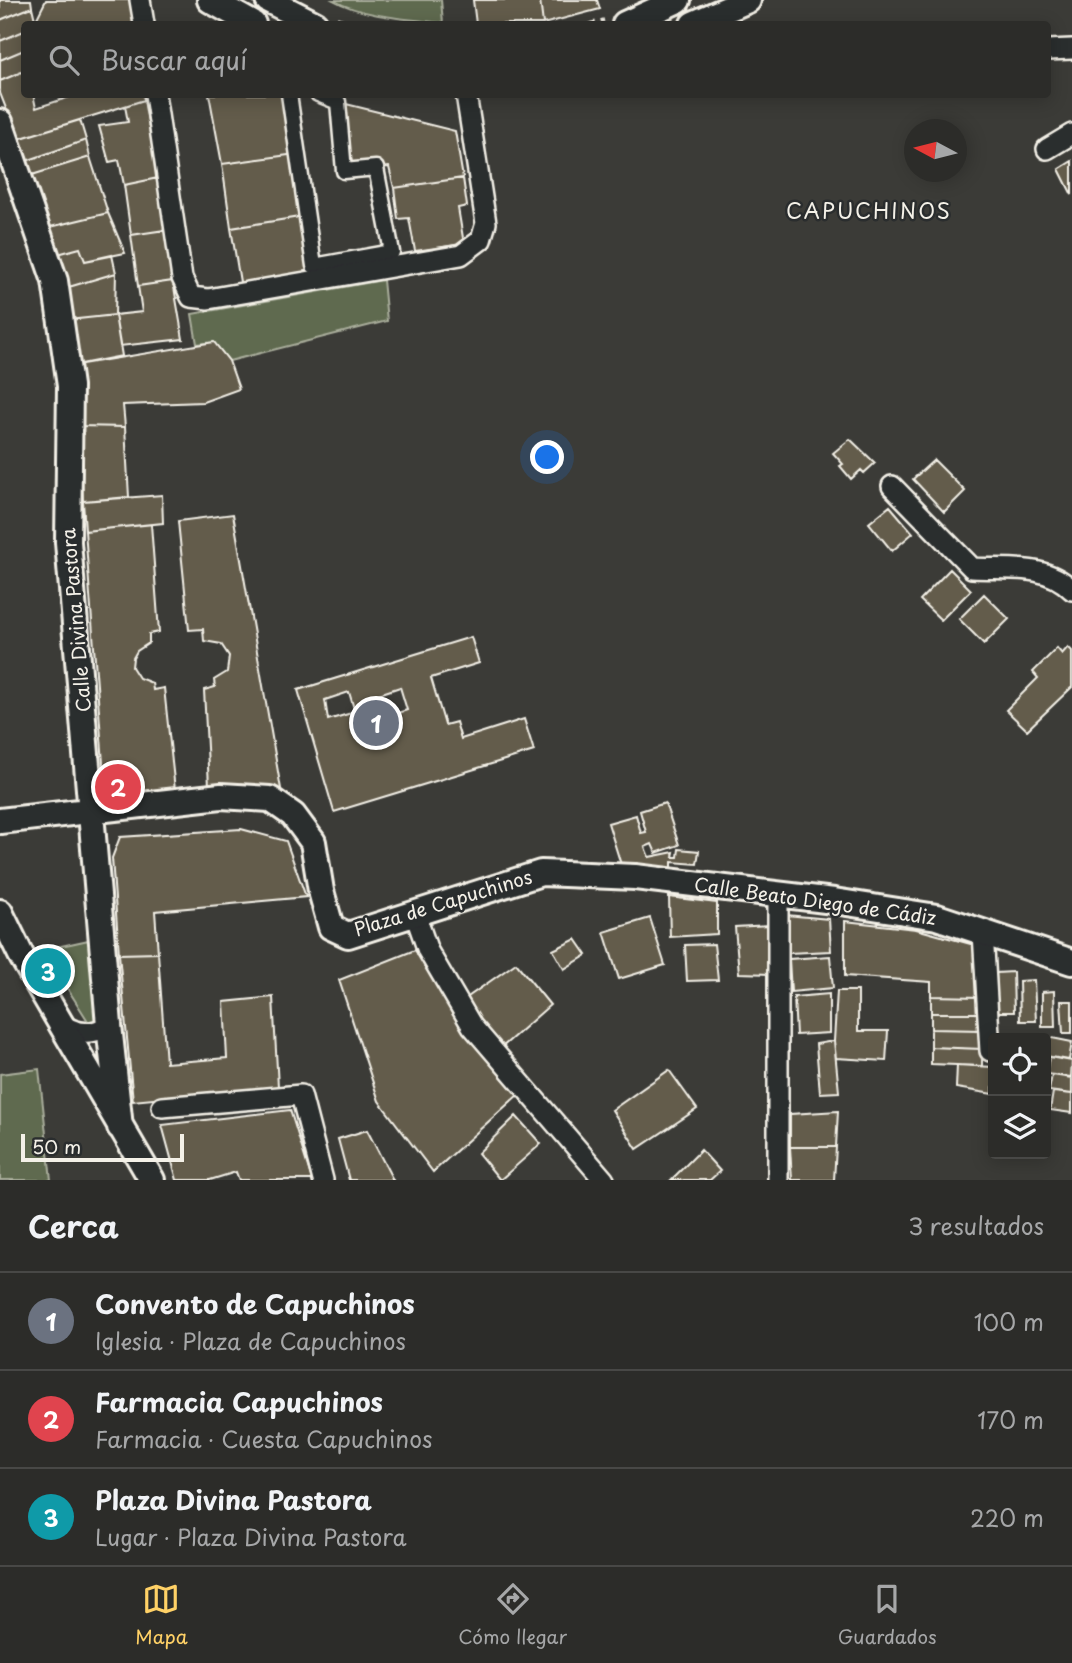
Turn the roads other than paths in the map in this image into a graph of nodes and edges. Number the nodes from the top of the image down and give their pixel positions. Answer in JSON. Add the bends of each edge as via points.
{"nodes":[{"id":1,"x":140,"y":0,"type":"edge"},
{"id":2,"x":210,"y":0,"type":"edge"},
{"id":3,"x":268,"y":0,"type":"edge"},
{"id":4,"x":678,"y":0,"type":"edge"},
{"id":5,"x":748,"y":0,"type":"edge"},
{"id":6,"x":144,"y":21,"type":"edge"},
{"id":7,"x":248,"y":21,"type":"edge"},
{"id":8,"x":309,"y":21,"type":"edge"},
{"id":9,"x":632,"y":21,"type":"edge"},
{"id":10,"x":700,"y":21,"type":"edge"},
{"id":11,"x":1072,"y":49,"type":"edge"},
{"id":12,"x":1051,"y":50,"type":"edge"},
{"id":13,"x":156,"y":98,"type":"edge"},
{"id":14,"x":290,"y":98,"type":"edge"},
{"id":15,"x":328,"y":98,"type":"edge"},
{"id":16,"x":467,"y":98,"type":"edge"},
{"id":17,"x":0,"y":122,"type":"edge"},
{"id":18,"x":1072,"y":134,"type":"edge"},
{"id":19,"x":1047,"y":149,"type":"dead end"},
{"id":20,"x":892,"y":486,"type":"dead end"},
{"id":21,"x":1072,"y":590,"type":"edge"},
{"id":22,"x":93,"y":811,"type":"junction"},
{"id":23,"x":0,"y":821,"type":"edge"},
{"id":24,"x":635,"y":877,"type":"joint"},
{"id":25,"x":778,"y":894,"type":"junction"},
{"id":26,"x":0,"y":912,"type":"edge"},
{"id":27,"x":415,"y":914,"type":"junction"},
{"id":28,"x":983,"y":932,"type":"junction"},
{"id":29,"x":1072,"y":962,"type":"edge"},
{"id":30,"x":63,"y":1025,"type":"junction"},
{"id":31,"x":109,"y":1025,"type":"junction"},
{"id":32,"x":989,"y":1033,"type":"edge"},
{"id":33,"x":162,"y":1107,"type":"dead end"},
{"id":34,"x":120,"y":1127,"type":"junction"},
{"id":35,"x":152,"y":1180,"type":"edge"},
{"id":36,"x":323,"y":1180,"type":"edge"},
{"id":37,"x":604,"y":1180,"type":"edge"},
{"id":38,"x":778,"y":1180,"type":"edge"}],
"edges":[{"from":1,"to":6,"type":"street"},
{"from":2,"to":7,"type":"street"},
{"from":3,"to":8,"type":"street"},
{"from":4,"to":9,"type":"street"},
{"from":5,"to":10,"type":"street"},
{"from":11,"to":12,"type":"street"},
{"from":13,"to":16,"type":"street","via":[[182,278],[191,297],[208,299],[461,255],[481,240],[486,223]]},
{"from":14,"to":15,"type":"street","via":[[314,266],[392,252],[376,167],[344,172],[338,102]]},
{"from":17,"to":22,"type":"street","name":"Calle Divina Pastora","via":[[55,281],[68,373],[68,542]]},
{"from":18,"to":19,"type":"street"},
{"from":20,"to":21,"type":"street","via":[[972,568],[1043,571]]},
{"from":22,"to":23,"type":"street"},
{"from":22,"to":27,"type":"street","name":"Plaza de Capuchinos","via":[[221,796],[270,799],[293,815],[313,842],[331,927],[348,935]]},
{"from":22,"to":31,"type":"street","name":"Calle Divina Pastora"},
{"from":24,"to":25,"type":"street","name":"Calle Beato Diego de Cádiz"},
{"from":24,"to":27,"type":"street","name":"Plaza de Capuchinos","via":[[541,873]]},
{"from":25,"to":28,"type":"street","name":"Calle Beato Diego de Cádiz","via":[[937,917]]},
{"from":25,"to":38,"type":"street"},
{"from":26,"to":30,"type":"street"},
{"from":27,"to":37,"type":"street","via":[[428,951],[471,1026]]},
{"from":28,"to":29,"type":"street","name":"Calle Beato Diego de Cádiz"},
{"from":28,"to":32,"type":"street"},
{"from":30,"to":31,"type":"street","via":[[88,1033]]},
{"from":30,"to":34,"type":"street"},
{"from":31,"to":34,"type":"street","name":"Calle Divina Pastora"},
{"from":33,"to":36,"type":"street","via":[[301,1095]]},
{"from":34,"to":35,"type":"street"}]}
